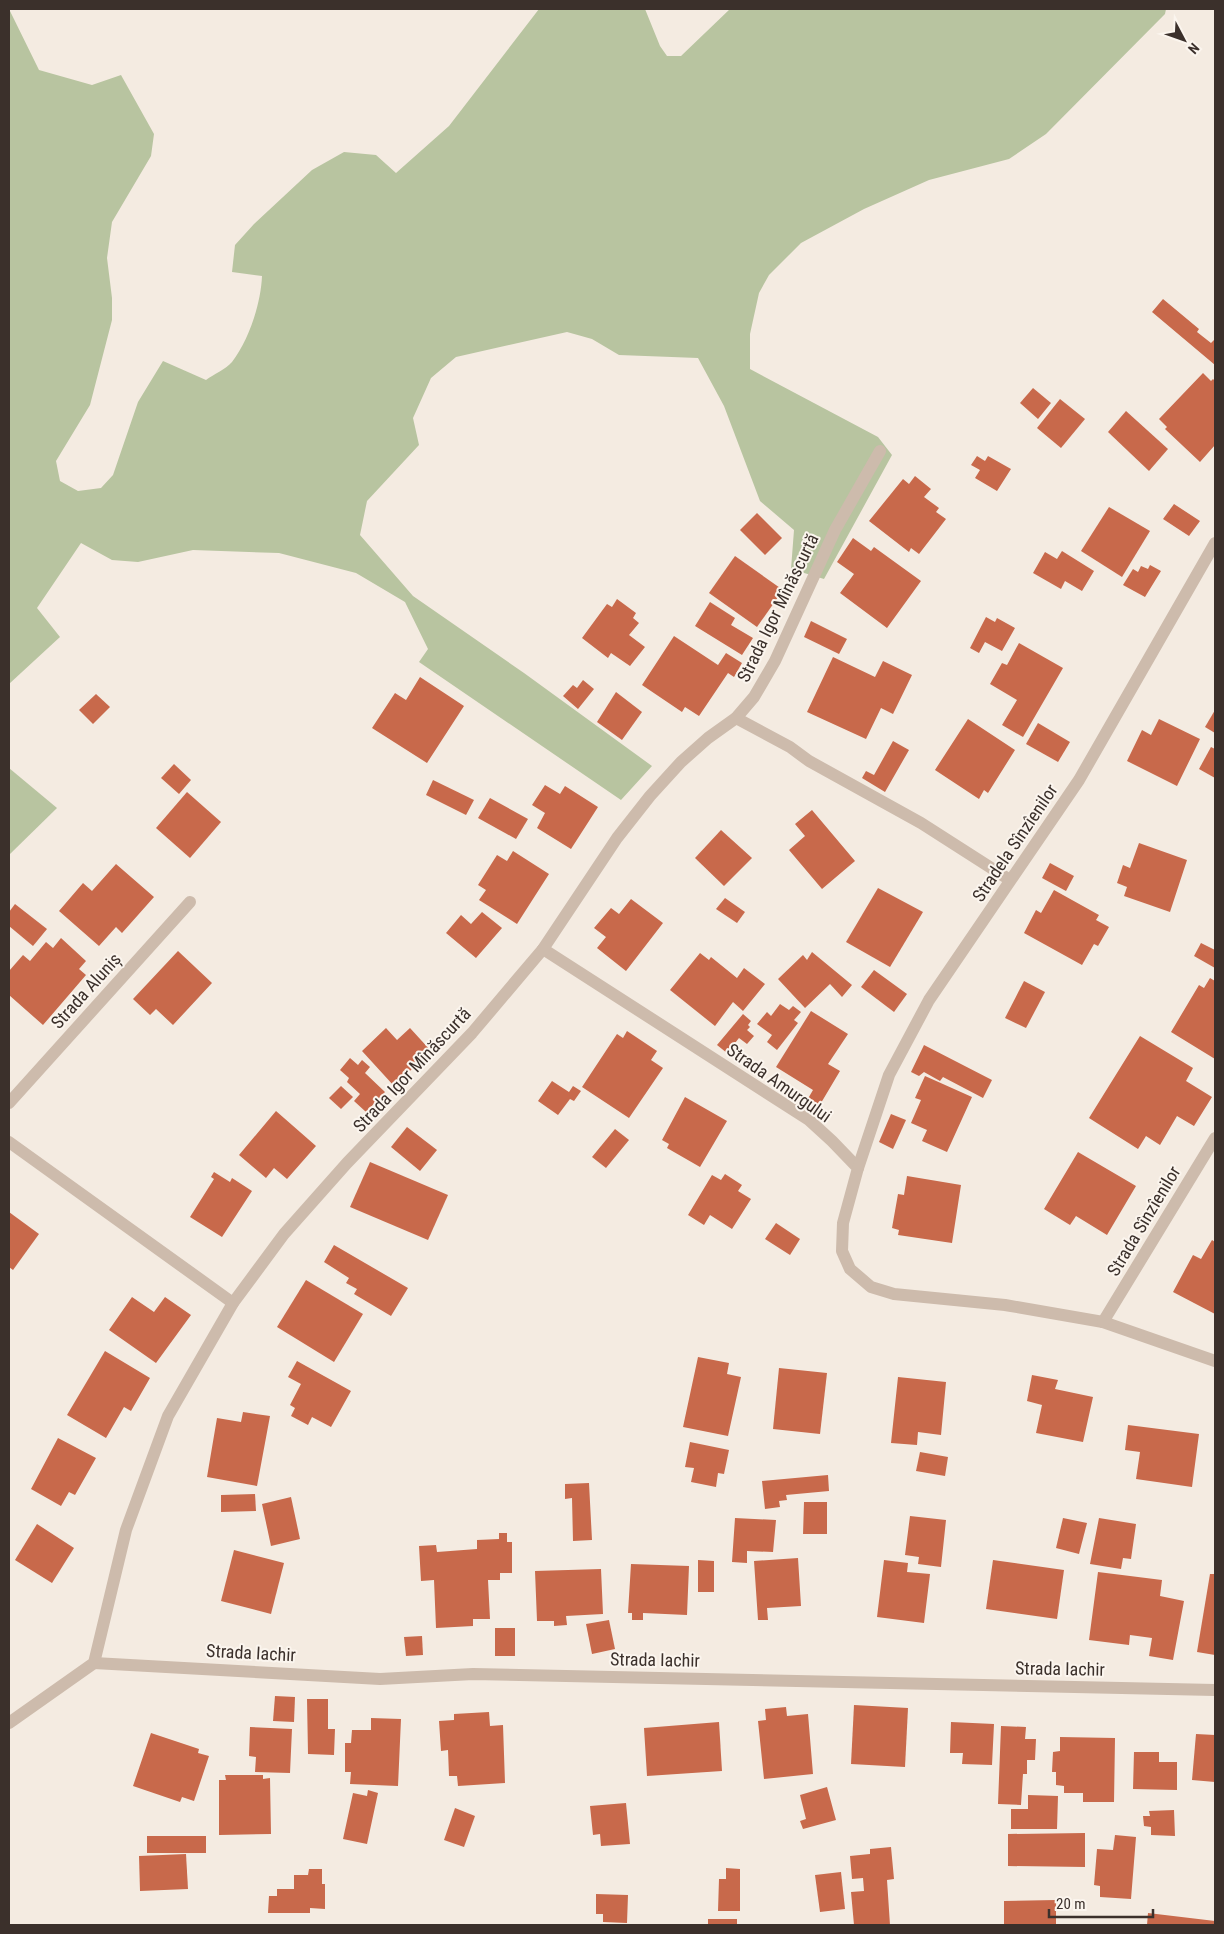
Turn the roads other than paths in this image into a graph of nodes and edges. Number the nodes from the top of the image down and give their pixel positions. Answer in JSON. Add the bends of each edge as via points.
{"nodes":[{"id":1,"x":880,"y":452,"type":"dead end"},
{"id":2,"x":1215,"y":543,"type":"edge"},
{"id":3,"x":736,"y":718,"type":"junction"},
{"id":4,"x":1010,"y":880,"type":"junction"},
{"id":5,"x":190,"y":902,"type":"dead end"},
{"id":6,"x":543,"y":949,"type":"junction"},
{"id":7,"x":9,"y":1103,"type":"edge"},
{"id":8,"x":1215,"y":1138,"type":"edge"},
{"id":9,"x":9,"y":1142,"type":"edge"},
{"id":10,"x":858,"y":1168,"type":"junction"},
{"id":11,"x":233,"y":1303,"type":"junction"},
{"id":12,"x":1103,"y":1322,"type":"junction"},
{"id":13,"x":1215,"y":1361,"type":"edge"},
{"id":14,"x":94,"y":1663,"type":"junction"},
{"id":15,"x":1215,"y":1690,"type":"edge"},
{"id":16,"x":9,"y":1723,"type":"edge"}],
"edges":[{"from":1,"to":3,"type":"street","name":"Strada Igor Mînăscurtă","via":[[835,530],[775,660],[754,697]]},
{"from":2,"to":4,"type":"street","name":"Stradela Sînzîenilor","via":[[1079,780]]},
{"from":3,"to":4,"type":"street","via":[[921,823]]},
{"from":3,"to":6,"type":"street","name":"Strada Igor Mînăscurtă","via":[[681,762],[650,796],[617,838]]},
{"from":4,"to":10,"type":"street","name":"Stradela Sînzîenilor","via":[[928,1000],[890,1075]]},
{"from":5,"to":7,"type":"street","name":"Strada Aluniș"},
{"from":6,"to":10,"type":"street","name":"Strada Amurgului","via":[[809,1120]]},
{"from":6,"to":11,"type":"street","name":"Strada Igor Mînăscurtă","via":[[472,1033],[284,1234]]},
{"from":8,"to":12,"type":"street","name":"Strada Sînzîenilor"},
{"from":9,"to":11,"type":"street"},
{"from":10,"to":12,"type":"street","via":[[843,1223],[842,1251],[850,1269],[872,1287],[894,1294],[1005,1305]]},
{"from":11,"to":14,"type":"street","name":"Strada Igor Mînăscurtă","via":[[168,1416],[126,1530]]},
{"from":12,"to":13,"type":"street"},
{"from":14,"to":15,"type":"street","name":"Strada Iachir","via":[[380,1679],[483,1674]]},
{"from":14,"to":16,"type":"street"}]}
